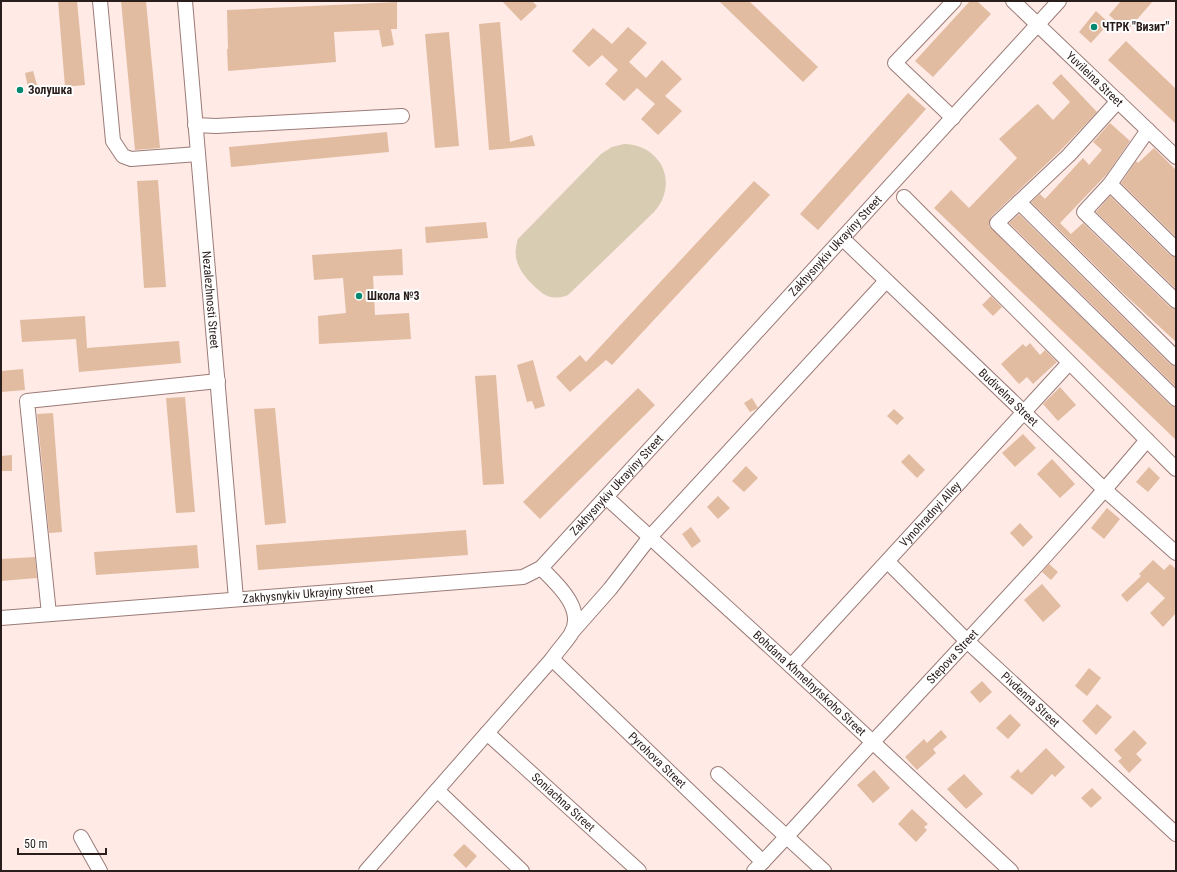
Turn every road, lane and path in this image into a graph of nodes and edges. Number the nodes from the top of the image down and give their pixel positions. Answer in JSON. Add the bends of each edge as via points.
{"nodes":[{"id":1,"x":100,"y":1,"type":"edge"},
{"id":2,"x":185,"y":1,"type":"edge"},
{"id":3,"x":954,"y":1,"type":"edge"},
{"id":4,"x":1013,"y":1,"type":"edge"},
{"id":5,"x":1059,"y":1,"type":"edge"},
{"id":6,"x":1038,"y":25,"type":"junction"},
{"id":7,"x":1118,"y":101,"type":"junction"},
{"id":8,"x":402,"y":116,"type":"dead end"},
{"id":9,"x":953,"y":118,"type":"junction"},
{"id":10,"x":195,"y":125,"type":"junction"},
{"id":11,"x":1148,"y":130,"type":"junction"},
{"id":12,"x":198,"y":154,"type":"junction"},
{"id":13,"x":1176,"y":157,"type":"edge"},
{"id":14,"x":1110,"y":184,"type":"junction"},
{"id":15,"x":904,"y":196,"type":"dead end"},
{"id":16,"x":1019,"y":202,"type":"junction"},
{"id":17,"x":843,"y":239,"type":"junction"},
{"id":18,"x":1176,"y":249,"type":"edge"},
{"id":19,"x":886,"y":281,"type":"junction"},
{"id":20,"x":1176,"y":301,"type":"edge"},
{"id":21,"x":1176,"y":358,"type":"edge"},
{"id":22,"x":1069,"y":363,"type":"junction"},
{"id":23,"x":218,"y":381,"type":"junction"},
{"id":24,"x":1176,"y":399,"type":"edge"},
{"id":25,"x":1024,"y":412,"type":"junction"},
{"id":26,"x":1147,"y":440,"type":"junction"},
{"id":27,"x":1176,"y":469,"type":"edge"},
{"id":28,"x":1105,"y":490,"type":"junction"},
{"id":29,"x":606,"y":497,"type":"junction"},
{"id":30,"x":650,"y":537,"type":"junction"},
{"id":31,"x":1176,"y":553,"type":"edge"},
{"id":32,"x":888,"y":562,"type":"junction"},
{"id":33,"x":541,"y":568,"type":"junction"},
{"id":34,"x":236,"y":599,"type":"junction"},
{"id":35,"x":49,"y":614,"type":"junction"},
{"id":36,"x":1,"y":618,"type":"edge"},
{"id":37,"x":572,"y":632,"type":"junction"},
{"id":38,"x":967,"y":641,"type":"junction"},
{"id":39,"x":552,"y":659,"type":"junction"},
{"id":40,"x":791,"y":666,"type":"junction"},
{"id":41,"x":487,"y":733,"type":"junction"},
{"id":42,"x":872,"y":742,"type":"junction"},
{"id":43,"x":718,"y":774,"type":"dead end"},
{"id":44,"x":437,"y":790,"type":"junction"},
{"id":45,"x":1176,"y":834,"type":"edge"},
{"id":46,"x":81,"y":837,"type":"dead end"},
{"id":47,"x":787,"y":838,"type":"junction"},
{"id":48,"x":758,"y":866,"type":"edge"},
{"id":49,"x":100,"y":871,"type":"edge"},
{"id":50,"x":366,"y":871,"type":"edge"},
{"id":51,"x":522,"y":871,"type":"edge"},
{"id":52,"x":639,"y":871,"type":"edge"},
{"id":53,"x":824,"y":871,"type":"edge"},
{"id":54,"x":1011,"y":871,"type":"edge"}],
"edges":[{"from":1,"to":12,"type":"street","via":[[113,140],[123,156],[131,159]]},
{"from":2,"to":10,"type":"street","name":"Nezalezhnosti Street"},
{"from":3,"to":9,"type":"street","via":[[895,63]]},
{"from":4,"to":6,"type":"street","name":"Yuvileina Street"},
{"from":5,"to":6,"type":"street","name":"Zakhysnykiv Ukrayiny Street"},
{"from":6,"to":7,"type":"street","name":"Yuvileina Street"},
{"from":6,"to":9,"type":"street","name":"Zakhysnykiv Ukrayiny Street"},
{"from":7,"to":11,"type":"street","name":"Yuvileina Street"},
{"from":7,"to":16,"type":"street","via":[[1069,155]]},
{"from":8,"to":10,"type":"street"},
{"from":9,"to":17,"type":"street","name":"Zakhysnykiv Ukrayiny Street"},
{"from":10,"to":12,"type":"street","name":"Nezalezhnosti Street"},
{"from":11,"to":13,"type":"street","name":"Yuvileina Street"},
{"from":11,"to":14,"type":"street"},
{"from":12,"to":23,"type":"street","name":"Nezalezhnosti Street"},
{"from":14,"to":18,"type":"street"},
{"from":14,"to":20,"type":"street","via":[[1084,212]]},
{"from":15,"to":22,"type":"street"},
{"from":16,"to":21,"type":"street"},
{"from":16,"to":24,"type":"street","via":[[997,223]]},
{"from":17,"to":19,"type":"street","name":"Budivelna Street"},
{"from":17,"to":29,"type":"street","name":"Zakhysnykiv Ukrayiny Street"},
{"from":19,"to":25,"type":"street","name":"Budivelna Street"},
{"from":19,"to":30,"type":"street"},
{"from":22,"to":25,"type":"street","name":"Vynohradnyi Alley"},
{"from":22,"to":26,"type":"street"},
{"from":23,"to":34,"type":"street","name":"Nezalezhnosti Street"},
{"from":23,"to":35,"type":"street","via":[[27,401]]},
{"from":25,"to":28,"type":"street","name":"Budivelna Street"},
{"from":25,"to":32,"type":"street","name":"Vynohradnyi Alley"},
{"from":26,"to":27,"type":"street"},
{"from":26,"to":28,"type":"street","name":"Stepova Street"},
{"from":28,"to":31,"type":"street","name":"Budivelna Street"},
{"from":28,"to":38,"type":"street","name":"Stepova Street"},
{"from":29,"to":30,"type":"street","name":"Bohdana Khmelnytskoho Street"},
{"from":29,"to":33,"type":"street","name":"Zakhysnykiv Ukrayiny Street"},
{"from":30,"to":37,"type":"street","via":[[610,589]]},
{"from":30,"to":40,"type":"street","name":"Bohdana Khmelnytskoho Street"},
{"from":32,"to":38,"type":"street","name":"Pivdenna Street"},
{"from":32,"to":40,"type":"street","name":"Vynohradnyi Alley"},
{"from":33,"to":34,"type":"street","name":"Zakhysnykiv Ukrayiny Street","via":[[523,577]]},
{"from":33,"to":37,"type":"street","via":[[567,593],[575,615]]},
{"from":34,"to":35,"type":"street","name":"Zakhysnykiv Ukrayiny Street"},
{"from":35,"to":36,"type":"street","name":"Zakhysnykiv Ukrayiny Street"},
{"from":37,"to":39,"type":"street"},
{"from":38,"to":42,"type":"street","name":"Stepova Street"},
{"from":38,"to":45,"type":"street","name":"Pivdenna Street"},
{"from":39,"to":41,"type":"street"},
{"from":39,"to":48,"type":"street","name":"Pyrohova Street"},
{"from":40,"to":42,"type":"street","name":"Bohdana Khmelnytskoho Street"},
{"from":41,"to":44,"type":"street"},
{"from":41,"to":52,"type":"street","name":"Soniachna Street"},
{"from":42,"to":47,"type":"street","name":"Stepova Street"},
{"from":42,"to":54,"type":"street","name":"Bohdana Khmelnytskoho Street"},
{"from":43,"to":47,"type":"street"},
{"from":44,"to":50,"type":"street"},
{"from":44,"to":51,"type":"street"},
{"from":46,"to":49,"type":"street"},
{"from":47,"to":48,"type":"street","name":"Stepova Street"},
{"from":47,"to":53,"type":"street"}]}
